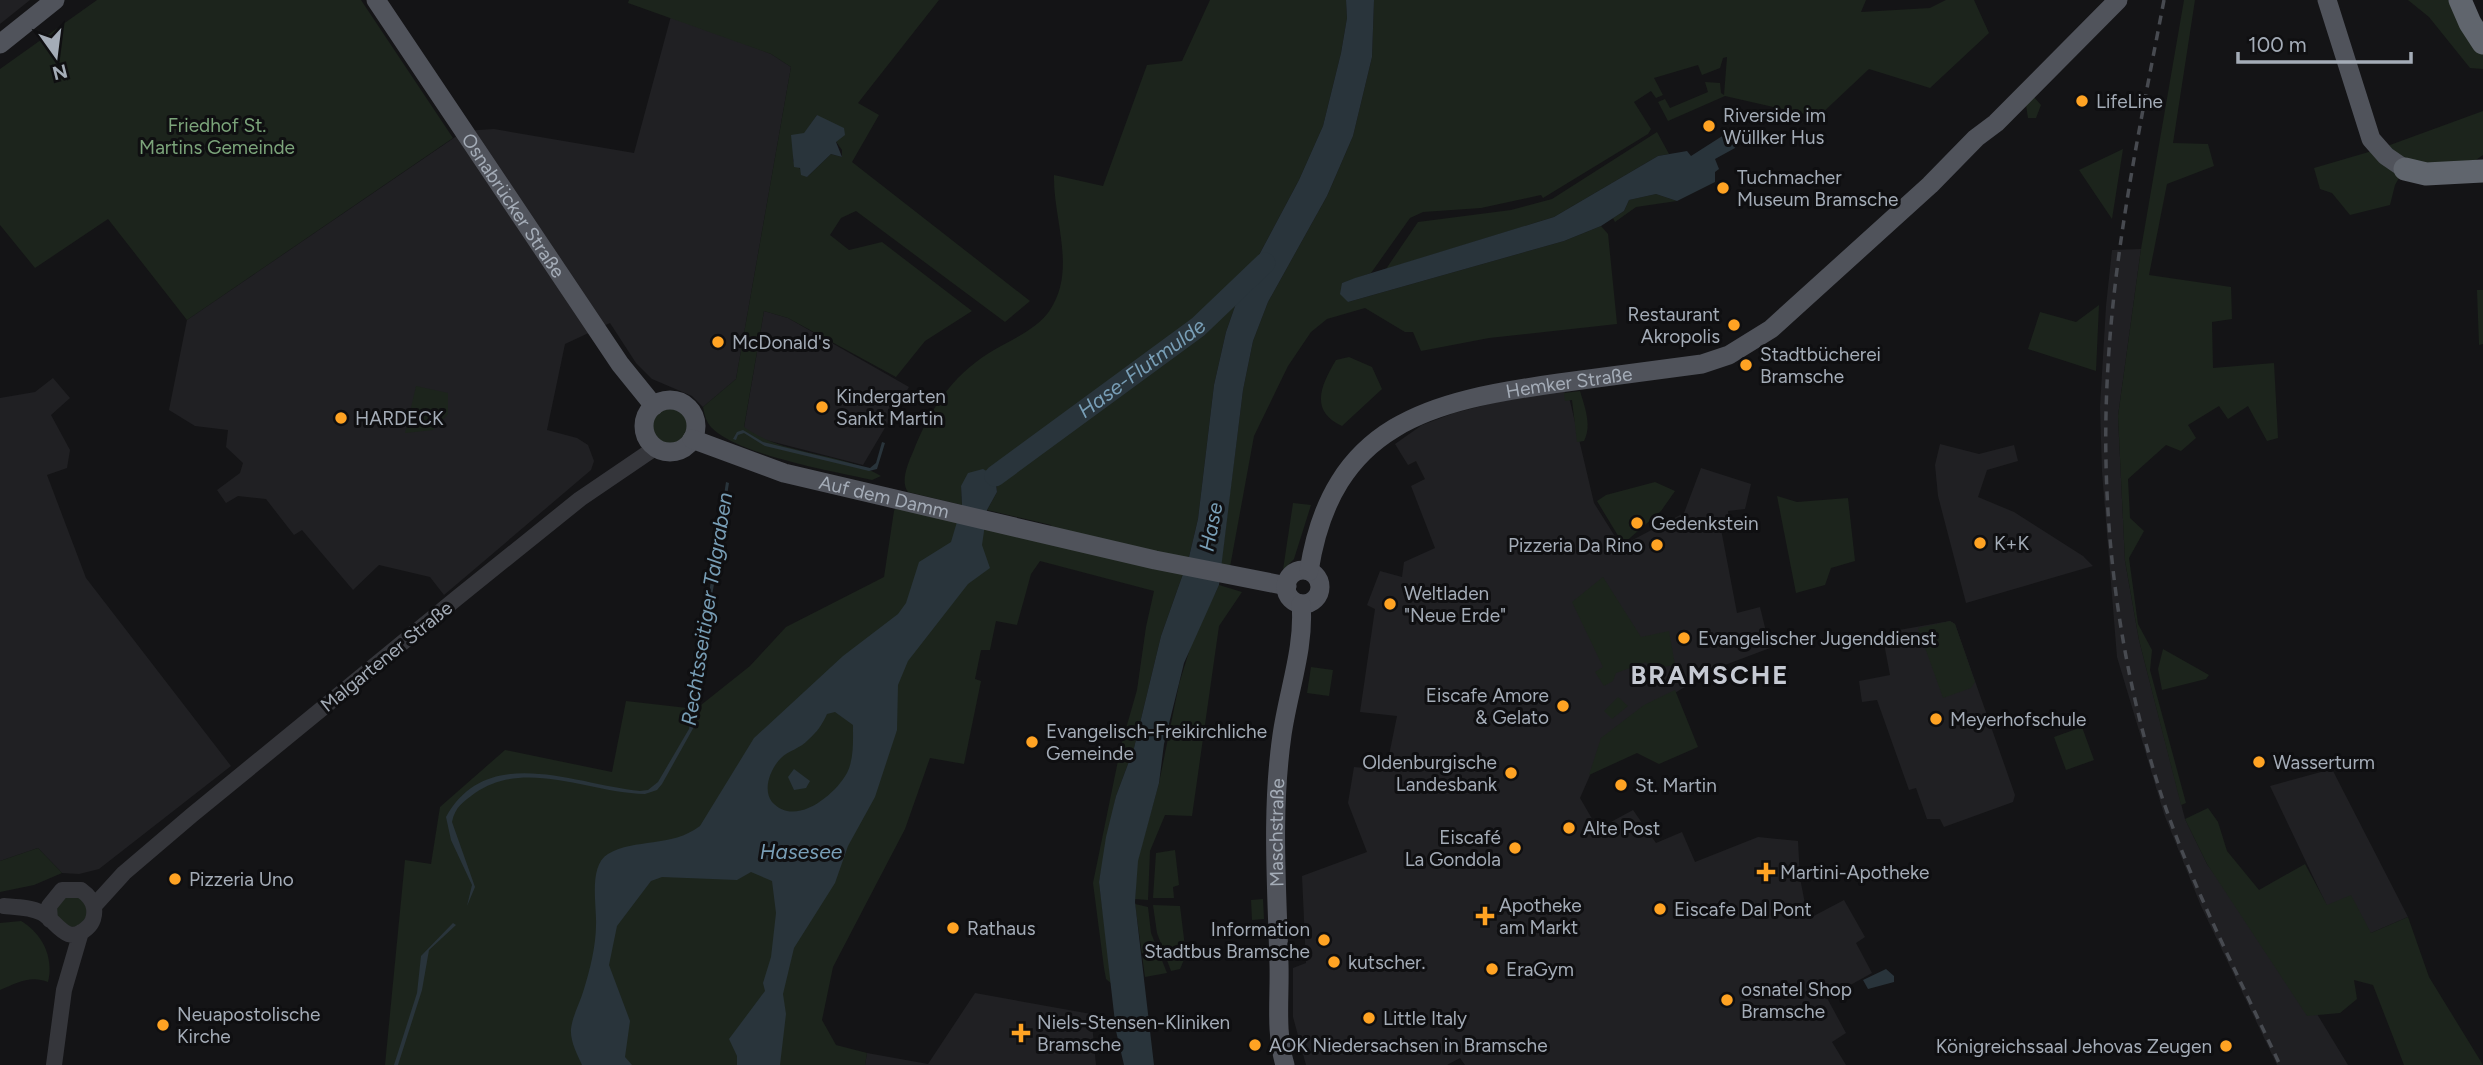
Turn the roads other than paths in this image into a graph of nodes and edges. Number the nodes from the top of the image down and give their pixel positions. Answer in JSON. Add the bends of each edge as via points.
{"nodes":[{"id":1,"x":55,"y":0,"type":"edge"},
{"id":2,"x":376,"y":0,"type":"edge"},
{"id":3,"x":2118,"y":0,"type":"edge"},
{"id":4,"x":2327,"y":0,"type":"edge"},
{"id":5,"x":2463,"y":0,"type":"edge"},
{"id":6,"x":2483,"y":24,"type":"edge"},
{"id":7,"x":2483,"y":43,"type":"edge"},
{"id":8,"x":0,"y":44,"type":"edge"},
{"id":9,"x":2483,"y":155,"type":"edge"},
{"id":10,"x":2404,"y":169,"type":"joint"},
{"id":11,"x":2483,"y":171,"type":"edge"},
{"id":12,"x":2454,"y":173,"type":"junction"},
{"id":13,"x":654,"y":406,"type":"junction"},
{"id":14,"x":692,"y":439,"type":"junction"},
{"id":15,"x":655,"y":447,"type":"junction"},
{"id":16,"x":1308,"y":571,"type":"junction"},
{"id":17,"x":1287,"y":586,"type":"junction"},
{"id":18,"x":1301,"y":604,"type":"junction"},
{"id":19,"x":124,"y":873,"type":"junction"},
{"id":20,"x":81,"y":890,"type":"junction"},
{"id":21,"x":56,"y":894,"type":"junction"},
{"id":22,"x":2,"y":906,"type":"edge"},
{"id":23,"x":94,"y":906,"type":"junction"},
{"id":24,"x":55,"y":926,"type":"junction"},
{"id":25,"x":81,"y":932,"type":"junction"},
{"id":26,"x":66,"y":978,"type":"junction"},
{"id":27,"x":54,"y":1065,"type":"edge"},
{"id":28,"x":1285,"y":1065,"type":"edge"}],
"edges":[{"from":1,"to":8,"type":"main road"},
{"from":2,"to":13,"type":"main road","name":"Osnabrücker Straße","via":[[620,364]]},
{"from":3,"to":16,"type":"main road","name":"Hemker Straße","via":[[1996,123],[1771,329],[1729,355],[1702,364],[1476,395],[1403,422],[1366,450],[1329,496]]},
{"from":4,"to":10,"type":"main road","via":[[2366,127],[2379,149]]},
{"from":5,"to":6,"type":"highway"},
{"from":5,"to":7,"type":"highway"},
{"from":9,"to":12,"type":"highway"},
{"from":10,"to":12,"type":"highway"},
{"from":11,"to":12,"type":"highway"},
{"from":13,"to":14,"type":"main road","via":[[671,401],[687,407],[695,422]]},
{"from":13,"to":15,"type":"main road","via":[[644,427]]},
{"from":14,"to":15,"type":"main road","via":[[671,452]]},
{"from":14,"to":17,"type":"main road","name":"Auf dem Damm","via":[[784,472],[1079,543]]},
{"from":15,"to":19,"type":"street","name":"Malgartener Straße","via":[[531,538]]},
{"from":16,"to":17,"type":"main road","via":[[1294,573]]},
{"from":16,"to":18,"type":"main road","via":[[1317,578],[1320,589],[1316,598]]},
{"from":17,"to":18,"type":"main road","via":[[1289,596]]},
{"from":18,"to":28,"type":"main road","name":"Maschstraße","via":[[1303,624],[1282,736],[1274,827],[1278,1025]]},
{"from":19,"to":20,"type":"street","name":"Malgartener Straße"},
{"from":19,"to":23,"type":"street","name":"Malgartener Straße"},
{"from":20,"to":21,"type":"street","via":[[68,888]]},
{"from":20,"to":23,"type":"street"},
{"from":21,"to":22,"type":"street"},
{"from":21,"to":24,"type":"street","via":[[49,906]]},
{"from":22,"to":24,"type":"street","via":[[42,913]]},
{"from":23,"to":25,"type":"street","via":[[90,924]]},
{"from":24,"to":25,"type":"street","via":[[70,934]]},
{"from":24,"to":26,"type":"street","via":[[64,946]]},
{"from":25,"to":26,"type":"street"},
{"from":26,"to":27,"type":"street"}]}
